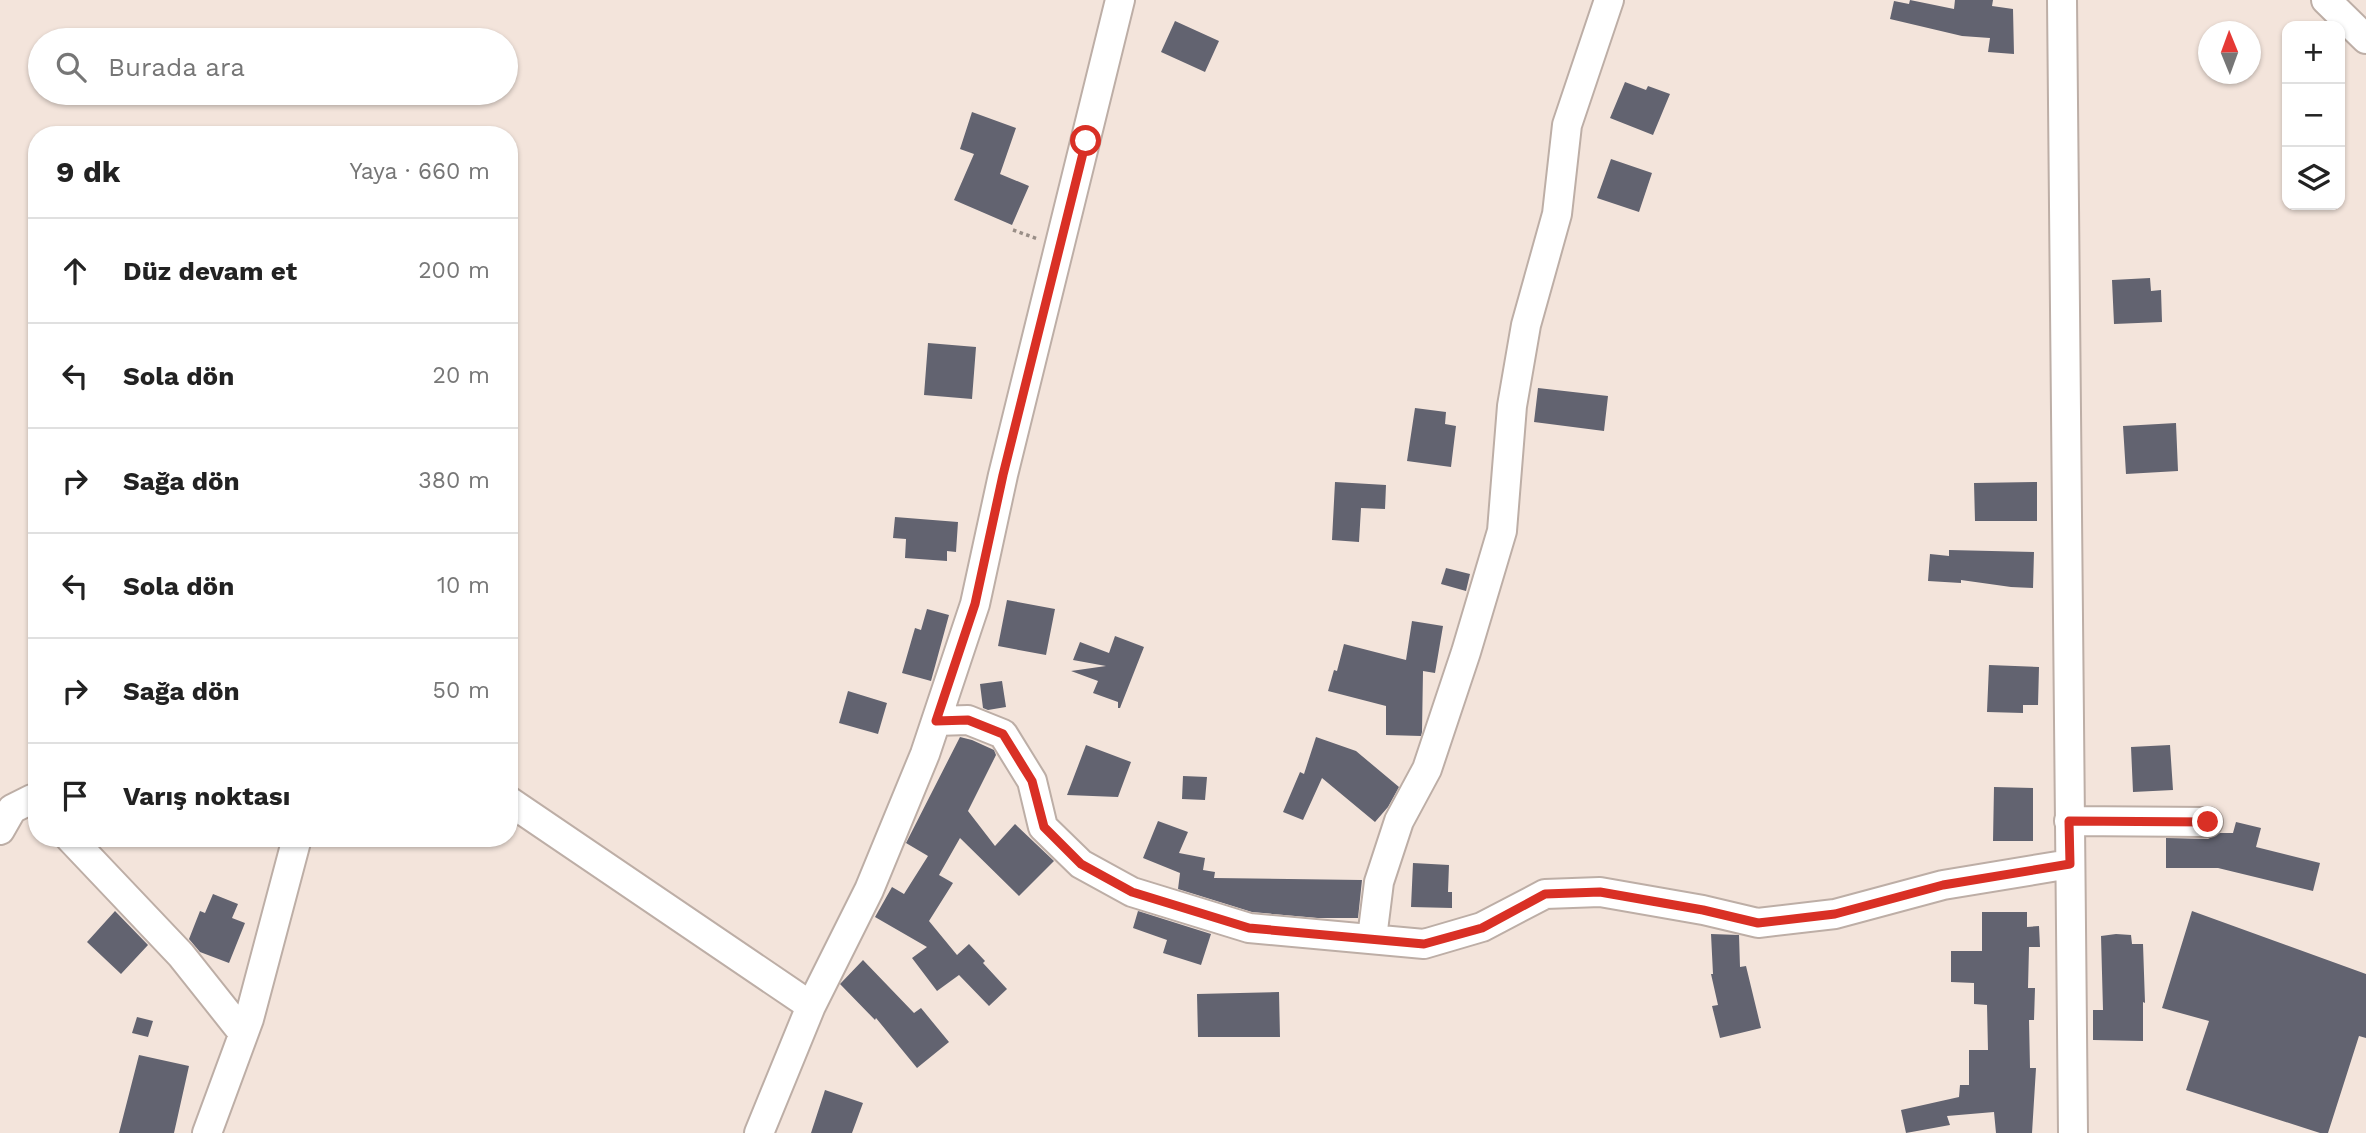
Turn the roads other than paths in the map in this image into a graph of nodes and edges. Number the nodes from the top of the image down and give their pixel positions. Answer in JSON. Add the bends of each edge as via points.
{"nodes":[{"id":1,"x":1120,"y":0,"type":"edge"},
{"id":2,"x":1609,"y":0,"type":"edge"},
{"id":3,"x":2062,"y":0,"type":"edge"},
{"id":4,"x":2326,"y":0,"type":"edge"},
{"id":5,"x":2366,"y":39,"type":"edge"},
{"id":6,"x":936,"y":721,"type":"junction"},
{"id":7,"x":28,"y":801,"type":"edge"},
{"id":8,"x":518,"y":807,"type":"edge"},
{"id":9,"x":2069,"y":821,"type":"junction"},
{"id":10,"x":2208,"y":822,"type":"dead end"},
{"id":11,"x":0,"y":830,"type":"edge"},
{"id":12,"x":79,"y":847,"type":"edge"},
{"id":13,"x":295,"y":847,"type":"edge"},
{"id":14,"x":2070,"y":864,"type":"junction"},
{"id":15,"x":1372,"y":938,"type":"junction"},
{"id":16,"x":811,"y":1006,"type":"junction"},
{"id":17,"x":243,"y":1033,"type":"junction"},
{"id":18,"x":207,"y":1133,"type":"edge"},
{"id":19,"x":759,"y":1133,"type":"edge"},
{"id":20,"x":2073,"y":1133,"type":"edge"}],
"edges":[{"from":1,"to":6,"type":"street","via":[[975,604]]},
{"from":2,"to":15,"type":"street","via":[[1567,125],[1557,214],[1526,325],[1512,406],[1502,531],[1427,769],[1399,821],[1379,882]]},
{"from":3,"to":9,"type":"street"},
{"from":4,"to":5,"type":"street"},
{"from":6,"to":15,"type":"street","via":[[968,720],[1003,734],[1032,781],[1044,827],[1081,864],[1132,892],[1249,928]]},
{"from":6,"to":16,"type":"street","via":[[869,890]]},
{"from":7,"to":11,"type":"street","via":[[12,809]]},
{"from":8,"to":16,"type":"street"},
{"from":9,"to":10,"type":"street"},
{"from":9,"to":14,"type":"street"},
{"from":12,"to":17,"type":"street","via":[[181,955]]},
{"from":13,"to":17,"type":"street"},
{"from":14,"to":15,"type":"street","via":[[1943,885],[1835,914],[1758,923],[1600,892],[1545,894],[1482,928],[1424,944]]},
{"from":14,"to":20,"type":"street"},
{"from":16,"to":19,"type":"street"},
{"from":17,"to":18,"type":"street"}]}
